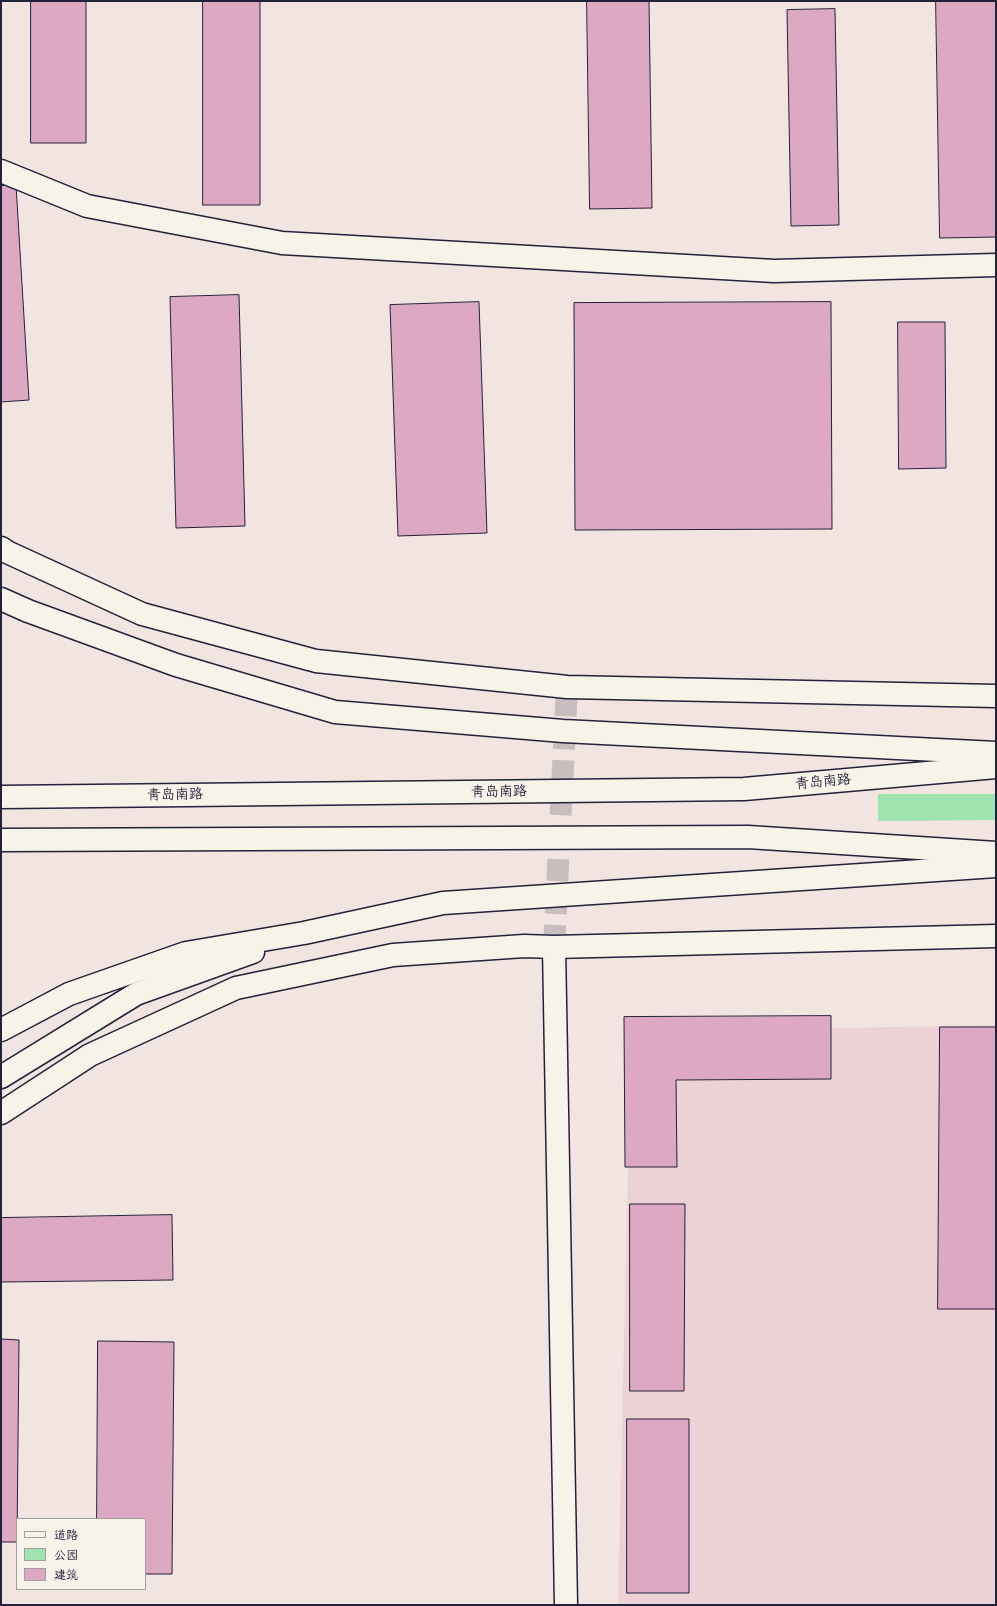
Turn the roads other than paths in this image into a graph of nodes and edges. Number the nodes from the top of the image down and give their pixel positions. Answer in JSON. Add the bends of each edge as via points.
{"nodes":[{"id":1,"x":1,"y":171,"type":"edge"},
{"id":2,"x":996,"y":265,"type":"edge"},
{"id":3,"x":1,"y":548,"type":"edge"},
{"id":4,"x":1,"y":590,"type":"edge"},
{"id":5,"x":1,"y":598,"type":"edge"},
{"id":6,"x":28,"y":611,"type":"junction"},
{"id":7,"x":996,"y":696,"type":"edge"},
{"id":8,"x":996,"y":753,"type":"edge"},
{"id":9,"x":996,"y":767,"type":"edge"},
{"id":10,"x":1,"y":797,"type":"edge"},
{"id":11,"x":1,"y":840,"type":"edge"},
{"id":12,"x":996,"y":853,"type":"edge"},
{"id":13,"x":996,"y":866,"type":"edge"},
{"id":14,"x":304,"y":934,"type":"junction"},
{"id":15,"x":996,"y":936,"type":"edge"},
{"id":16,"x":554,"y":947,"type":"junction"},
{"id":17,"x":1,"y":1030,"type":"edge"},
{"id":18,"x":1,"y":1077,"type":"edge"},
{"id":19,"x":1,"y":1113,"type":"edge"},
{"id":20,"x":566,"y":1605,"type":"edge"}],
"edges":[{"from":1,"to":2,"type":"main road","via":[[87,206],[282,243],[774,271]]},
{"from":3,"to":7,"type":"main road","via":[[142,614],[316,661],[567,687]]},
{"from":4,"to":6,"type":"main road"},
{"from":5,"to":6,"type":"main road"},
{"from":6,"to":8,"type":"main road","via":[[176,666],[335,712],[563,731]]},
{"from":9,"to":10,"type":"main road","name":"青岛南路","via":[[744,790]]},
{"from":11,"to":12,"type":"main road","via":[[748,837]]},
{"from":13,"to":14,"type":"main road","via":[[444,903]]},
{"from":14,"to":17,"type":"main road","via":[[186,953],[69,994]]},
{"from":14,"to":18,"type":"main road","via":[[136,994]]},
{"from":15,"to":16,"type":"main road"},
{"from":16,"to":19,"type":"main road","via":[[524,946],[393,955],[236,988],[90,1055]]},
{"from":16,"to":20,"type":"main road"}]}
